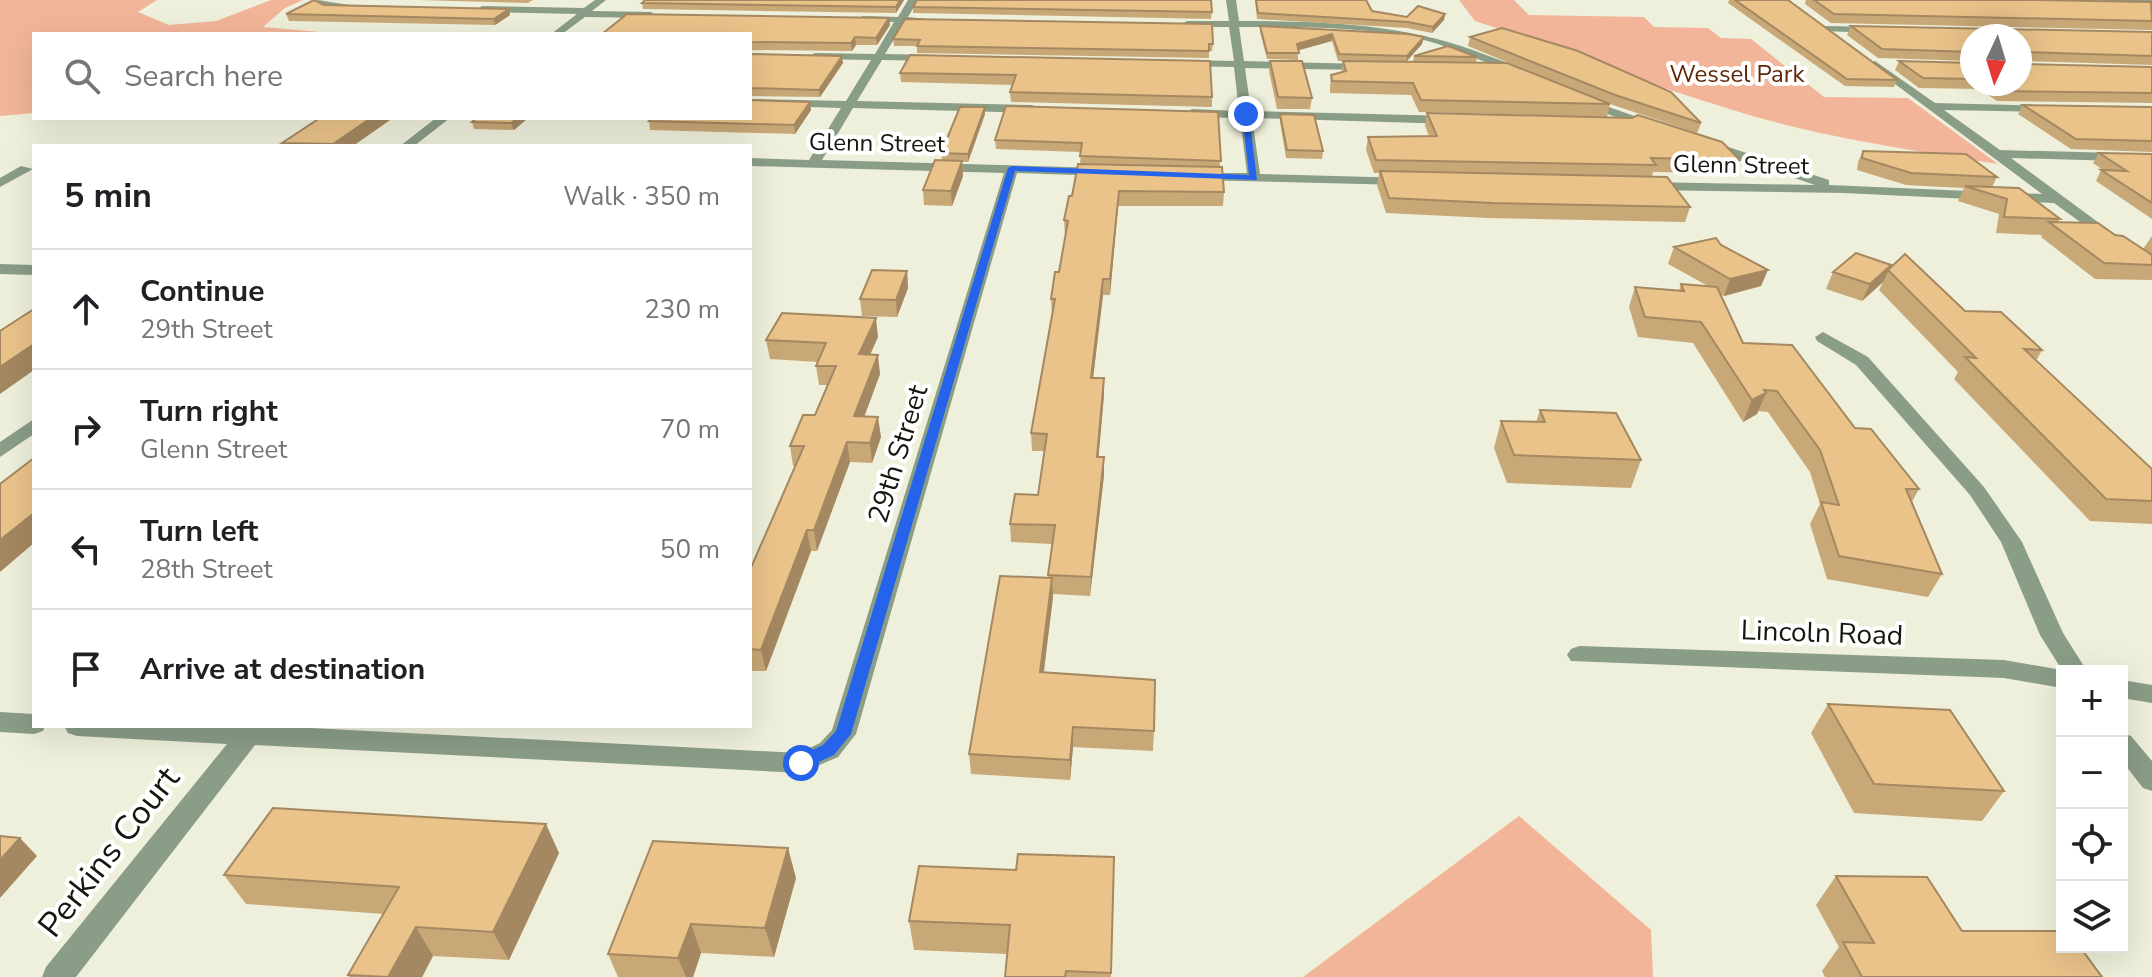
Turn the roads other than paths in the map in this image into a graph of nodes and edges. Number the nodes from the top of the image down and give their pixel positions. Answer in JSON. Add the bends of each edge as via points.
{"nodes":[{"id":1,"x":325,"y":0,"type":"edge"},
{"id":2,"x":601,"y":0,"type":"edge"},
{"id":3,"x":913,"y":0,"type":"edge"},
{"id":4,"x":1231,"y":0,"type":"edge"},
{"id":5,"x":2107,"y":0,"type":"edge"},
{"id":6,"x":2152,"y":1,"type":"edge"},
{"id":7,"x":356,"y":6,"type":"edge"},
{"id":8,"x":464,"y":8,"type":"edge"},
{"id":9,"x":584,"y":12,"type":"junction"},
{"id":10,"x":662,"y":15,"type":"edge"},
{"id":11,"x":853,"y":19,"type":"edge"},
{"id":12,"x":900,"y":20,"type":"junction"},
{"id":13,"x":948,"y":20,"type":"edge"},
{"id":14,"x":1170,"y":24,"type":"edge"},
{"id":15,"x":1234,"y":25,"type":"junction"},
{"id":16,"x":1889,"y":30,"type":"edge"},
{"id":17,"x":559,"y":32,"type":"edge"},
{"id":18,"x":1851,"y":46,"type":"edge"},
{"id":19,"x":1862,"y":55,"type":"edge"},
{"id":20,"x":798,"y":56,"type":"edge"},
{"id":21,"x":878,"y":57,"type":"junction"},
{"id":22,"x":940,"y":58,"type":"edge"},
{"id":23,"x":1176,"y":63,"type":"edge"},
{"id":24,"x":1874,"y":64,"type":"junction"},
{"id":25,"x":1239,"y":65,"type":"junction"},
{"id":26,"x":1902,"y":65,"type":"edge"},
{"id":27,"x":1377,"y":68,"type":"edge"},
{"id":28,"x":1484,"y":70,"type":"edge"},
{"id":29,"x":1515,"y":71,"type":"junction"},
{"id":30,"x":1533,"y":78,"type":"edge"},
{"id":31,"x":1570,"y":94,"type":"edge"},
{"id":32,"x":752,"y":102,"type":"edge"},
{"id":33,"x":849,"y":104,"type":"junction"},
{"id":34,"x":1932,"y":106,"type":"junction"},
{"id":35,"x":2062,"y":108,"type":"edge"},
{"id":36,"x":1039,"y":109,"type":"edge"},
{"id":37,"x":1182,"y":113,"type":"edge"},
{"id":38,"x":1246,"y":114,"type":"junction"},
{"id":39,"x":441,"y":120,"type":"edge"},
{"id":40,"x":1462,"y":120,"type":"edge"},
{"id":41,"x":1601,"y":124,"type":"edge"},
{"id":42,"x":1648,"y":125,"type":"junction"},
{"id":43,"x":1663,"y":130,"type":"edge"},
{"id":44,"x":1693,"y":140,"type":"edge"},
{"id":45,"x":409,"y":144,"type":"edge"},
{"id":46,"x":1997,"y":154,"type":"junction"},
{"id":47,"x":2152,"y":158,"type":"edge"},
{"id":48,"x":752,"y":162,"type":"edge"},
{"id":49,"x":813,"y":164,"type":"junction"},
{"id":50,"x":1012,"y":168,"type":"junction"},
{"id":51,"x":26,"y":169,"type":"dead end"},
{"id":52,"x":1118,"y":173,"type":"edge"},
{"id":53,"x":1178,"y":175,"type":"edge"},
{"id":54,"x":1254,"y":178,"type":"junction"},
{"id":55,"x":1413,"y":181,"type":"edge"},
{"id":56,"x":0,"y":183,"type":"edge"},
{"id":57,"x":1636,"y":185,"type":"edge"},
{"id":58,"x":1843,"y":189,"type":"junction"},
{"id":59,"x":2059,"y":199,"type":"junction"},
{"id":60,"x":0,"y":269,"type":"edge"},
{"id":61,"x":2152,"y":269,"type":"edge"},
{"id":62,"x":32,"y":270,"type":"edge"},
{"id":63,"x":1823,"y":337,"type":"dead end"},
{"id":64,"x":32,"y":427,"type":"edge"},
{"id":65,"x":0,"y":451,"type":"edge"},
{"id":66,"x":1579,"y":655,"type":"dead end"},
{"id":67,"x":2071,"y":665,"type":"edge"},
{"id":68,"x":2056,"y":678,"type":"edge"},
{"id":69,"x":2128,"y":690,"type":"edge"},
{"id":70,"x":2152,"y":694,"type":"edge"},
{"id":71,"x":0,"y":722,"type":"edge"},
{"id":72,"x":32,"y":724,"type":"edge"},
{"id":73,"x":115,"y":728,"type":"edge"},
{"id":74,"x":248,"y":735,"type":"junction"},
{"id":75,"x":2128,"y":750,"type":"edge"},
{"id":76,"x":2152,"y":780,"type":"edge"},
{"id":77,"x":57,"y":977,"type":"edge"}],
"edges":[{"from":1,"to":7,"type":"street","via":[[321,2],[326,5]]},
{"from":2,"to":9,"type":"street"},
{"from":3,"to":12,"type":"street"},
{"from":4,"to":15,"type":"street"},
{"from":5,"to":6,"type":"street"},
{"from":8,"to":9,"type":"street"},
{"from":9,"to":10,"type":"street"},
{"from":9,"to":17,"type":"street"},
{"from":11,"to":12,"type":"street"},
{"from":12,"to":13,"type":"street"},
{"from":12,"to":21,"type":"street"},
{"from":14,"to":15,"type":"street"},
{"from":15,"to":25,"type":"street"},
{"from":15,"to":29,"type":"street","via":[[1407,34]]},
{"from":16,"to":18,"type":"street","via":[[1822,25]]},
{"from":19,"to":24,"type":"street"},
{"from":20,"to":21,"type":"street"},
{"from":21,"to":22,"type":"street"},
{"from":21,"to":33,"type":"street"},
{"from":23,"to":25,"type":"street"},
{"from":24,"to":26,"type":"street"},
{"from":24,"to":34,"type":"street"},
{"from":25,"to":27,"type":"street"},
{"from":25,"to":38,"type":"street"},
{"from":28,"to":29,"type":"street"},
{"from":29,"to":30,"type":"street"},
{"from":31,"to":42,"type":"street"},
{"from":32,"to":33,"type":"street"},
{"from":33,"to":36,"type":"street"},
{"from":33,"to":49,"type":"street"},
{"from":34,"to":35,"type":"street"},
{"from":34,"to":46,"type":"street"},
{"from":37,"to":38,"type":"street"},
{"from":38,"to":40,"type":"street"},
{"from":38,"to":54,"type":"street"},
{"from":39,"to":45,"type":"street"},
{"from":41,"to":42,"type":"street"},
{"from":42,"to":43,"type":"street"},
{"from":44,"to":58,"type":"street"},
{"from":46,"to":47,"type":"street"},
{"from":46,"to":59,"type":"street"},
{"from":48,"to":49,"type":"street","name":"Glenn Street"},
{"from":49,"to":50,"type":"street","name":"Glenn Street"},
{"from":50,"to":52,"type":"street","name":"Glenn Street"},
{"from":50,"to":74,"type":"street","name":"29th Street","via":[[843,734],[829,750],[801,763]]},
{"from":51,"to":56,"type":"street"},
{"from":53,"to":54,"type":"street"},
{"from":54,"to":55,"type":"street"},
{"from":57,"to":58,"type":"street","name":"Glenn Street"},
{"from":58,"to":59,"type":"street","name":"Glenn Street"},
{"from":59,"to":61,"type":"street"},
{"from":60,"to":62,"type":"street"},
{"from":63,"to":67,"type":"street","via":[[1862,361],[1977,491],[2011,542],[2052,635]]},
{"from":64,"to":65,"type":"street"},
{"from":66,"to":68,"type":"street","name":"Lincoln Road","via":[[2004,669]]},
{"from":69,"to":70,"type":"street"},
{"from":71,"to":72,"type":"street"},
{"from":73,"to":74,"type":"street"},
{"from":74,"to":77,"type":"street","name":"Perkins Court"},
{"from":75,"to":76,"type":"street"}]}
